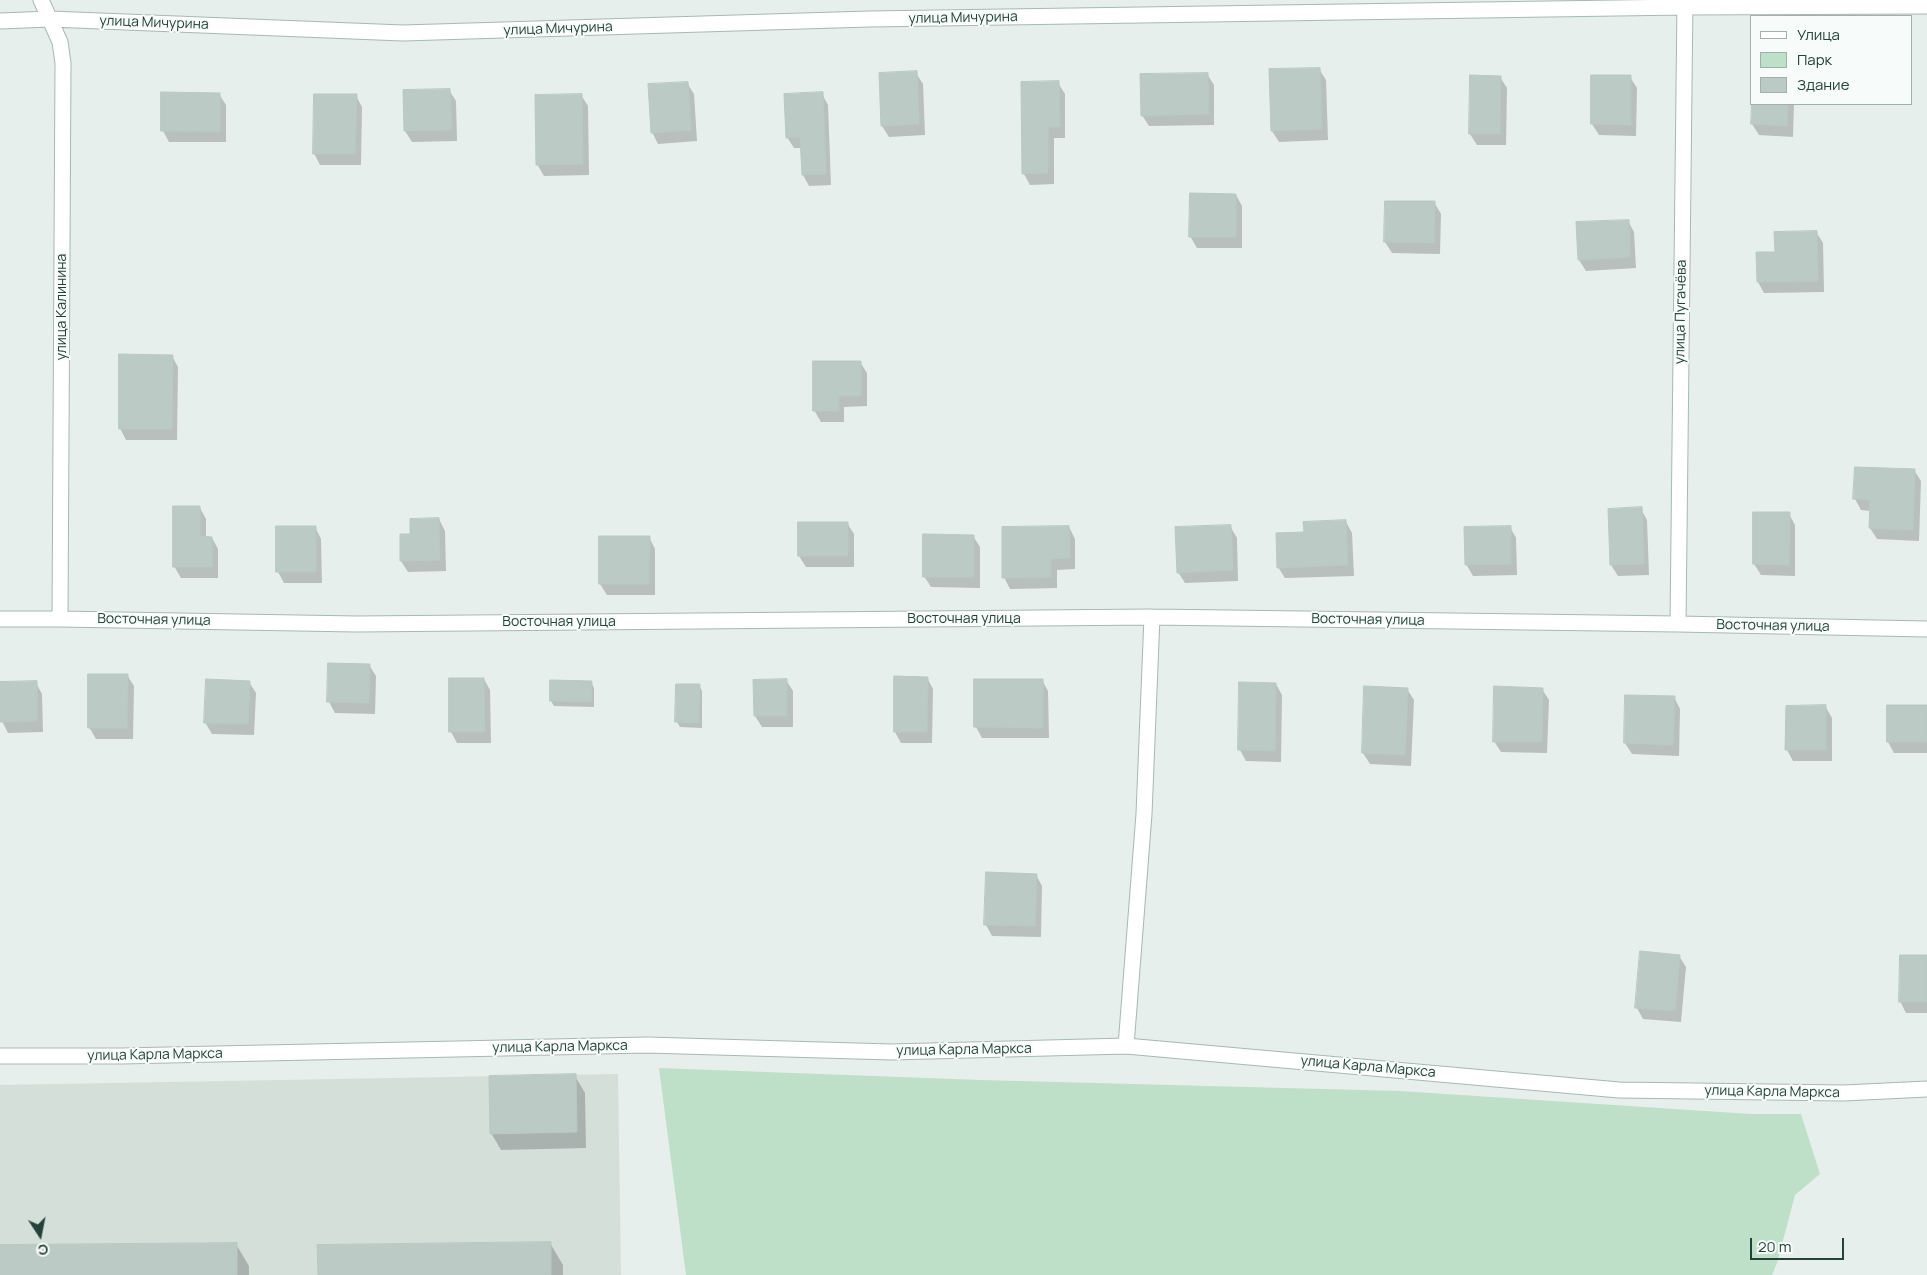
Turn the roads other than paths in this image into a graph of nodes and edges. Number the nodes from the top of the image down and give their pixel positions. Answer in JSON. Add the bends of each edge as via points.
{"nodes":[{"id":1,"x":41,"y":0,"type":"edge"},
{"id":2,"x":1685,"y":4,"type":"edge"},
{"id":3,"x":1927,"y":6,"type":"edge"},
{"id":4,"x":50,"y":19,"type":"junction"},
{"id":5,"x":0,"y":21,"type":"edge"},
{"id":6,"x":1152,"y":618,"type":"junction"},
{"id":7,"x":0,"y":619,"type":"edge"},
{"id":8,"x":60,"y":619,"type":"junction"},
{"id":9,"x":1678,"y":624,"type":"junction"},
{"id":10,"x":1927,"y":629,"type":"edge"},
{"id":11,"x":1126,"y":1046,"type":"junction"},
{"id":12,"x":0,"y":1056,"type":"edge"},
{"id":13,"x":1927,"y":1089,"type":"edge"}],
"edges":[{"from":1,"to":4,"type":"street","name":"улица Калинина"},
{"from":2,"to":3,"type":"street","name":"улица Мичурина"},
{"from":2,"to":4,"type":"street","name":"улица Мичурина","via":[[869,19],[403,33]]},
{"from":2,"to":9,"type":"street","name":"улица Пугачёва"},
{"from":4,"to":5,"type":"street","name":"улица Мичурина"},
{"from":4,"to":8,"type":"street","name":"улица Калинина","via":[[60,42],[63,63]]},
{"from":6,"to":8,"type":"street","name":"Восточная улица","via":[[357,624]]},
{"from":6,"to":9,"type":"street","name":"Восточная улица"},
{"from":6,"to":11,"type":"street","via":[[1144,814]]},
{"from":7,"to":8,"type":"street","name":"Восточная улица"},
{"from":9,"to":10,"type":"street","name":"Восточная улица"},
{"from":11,"to":12,"type":"street","name":"улица Карла Маркса","via":[[891,1052],[647,1045]]},
{"from":11,"to":13,"type":"street","name":"улица Карла Маркса","via":[[1620,1090],[1844,1093]]}]}
